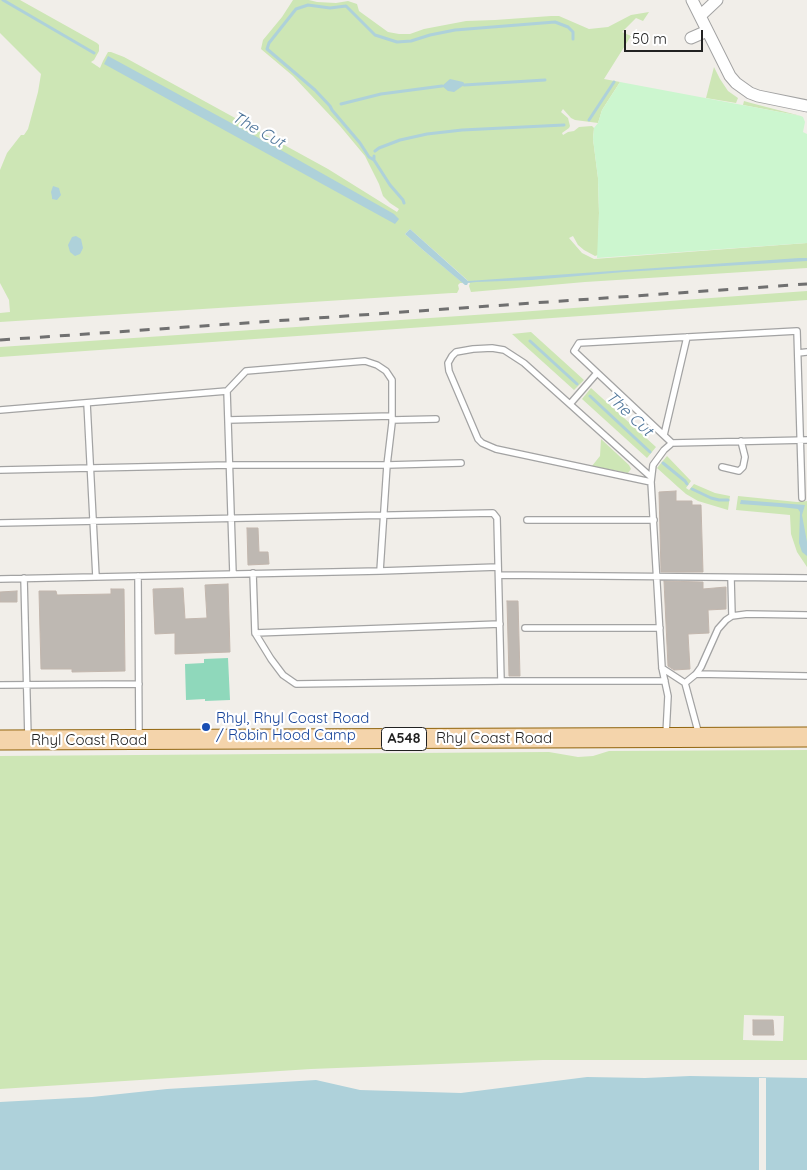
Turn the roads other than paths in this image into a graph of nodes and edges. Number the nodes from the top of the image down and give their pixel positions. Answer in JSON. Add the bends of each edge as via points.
{"nodes":[{"id":1,"x":692,"y":0,"type":"edge"},
{"id":2,"x":717,"y":0,"type":"edge"},
{"id":3,"x":700,"y":16,"type":"junction"},
{"id":4,"x":707,"y":31,"type":"junction"},
{"id":5,"x":691,"y":38,"type":"dead end"},
{"id":6,"x":807,"y":106,"type":"edge"},
{"id":7,"x":687,"y":337,"type":"junction"},
{"id":8,"x":807,"y":352,"type":"edge"},
{"id":9,"x":798,"y":353,"type":"junction"},
{"id":10,"x":598,"y":373,"type":"junction"},
{"id":11,"x":227,"y":391,"type":"junction"},
{"id":12,"x":87,"y":403,"type":"junction"},
{"id":13,"x":570,"y":404,"type":"junction"},
{"id":14,"x":0,"y":410,"type":"edge"},
{"id":15,"x":392,"y":418,"type":"junction"},
{"id":16,"x":436,"y":419,"type":"dead end"},
{"id":17,"x":228,"y":420,"type":"junction"},
{"id":18,"x":664,"y":435,"type":"junction"},
{"id":19,"x":800,"y":440,"type":"junction"},
{"id":20,"x":807,"y":440,"type":"edge"},
{"id":21,"x":741,"y":441,"type":"junction"},
{"id":22,"x":672,"y":443,"type":"junction"},
{"id":23,"x":461,"y":463,"type":"dead end"},
{"id":24,"x":229,"y":465,"type":"junction"},
{"id":25,"x":387,"y":465,"type":"junction"},
{"id":26,"x":722,"y":467,"type":"dead end"},
{"id":27,"x":90,"y":468,"type":"junction"},
{"id":28,"x":0,"y":470,"type":"edge"},
{"id":29,"x":651,"y":479,"type":"junction"},
{"id":30,"x":802,"y":498,"type":"dead end"},
{"id":31,"x":384,"y":514,"type":"junction"},
{"id":32,"x":231,"y":518,"type":"junction"},
{"id":33,"x":527,"y":520,"type":"dead end"},
{"id":34,"x":654,"y":520,"type":"junction"},
{"id":35,"x":93,"y":521,"type":"junction"},
{"id":36,"x":0,"y":523,"type":"edge"},
{"id":37,"x":498,"y":567,"type":"junction"},
{"id":38,"x":380,"y":571,"type":"junction"},
{"id":39,"x":253,"y":573,"type":"junction"},
{"id":40,"x":233,"y":574,"type":"junction"},
{"id":41,"x":498,"y":575,"type":"junction"},
{"id":42,"x":138,"y":576,"type":"junction"},
{"id":43,"x":96,"y":577,"type":"junction"},
{"id":44,"x":657,"y":577,"type":"junction"},
{"id":45,"x":24,"y":578,"type":"junction"},
{"id":46,"x":731,"y":578,"type":"junction"},
{"id":47,"x":807,"y":578,"type":"edge"},
{"id":48,"x":0,"y":579,"type":"edge"},
{"id":49,"x":807,"y":615,"type":"edge"},
{"id":50,"x":732,"y":616,"type":"junction"},
{"id":51,"x":500,"y":624,"type":"junction"},
{"id":52,"x":525,"y":628,"type":"dead end"},
{"id":53,"x":660,"y":628,"type":"junction"},
{"id":54,"x":255,"y":633,"type":"junction"},
{"id":55,"x":662,"y":668,"type":"junction"},
{"id":56,"x":696,"y":674,"type":"junction"},
{"id":57,"x":807,"y":676,"type":"edge"},
{"id":58,"x":501,"y":681,"type":"junction"},
{"id":59,"x":665,"y":681,"type":"junction"},
{"id":60,"x":685,"y":683,"type":"junction"},
{"id":61,"x":139,"y":684,"type":"junction"},
{"id":62,"x":0,"y":685,"type":"edge"},
{"id":63,"x":27,"y":685,"type":"junction"},
{"id":64,"x":807,"y":736,"type":"edge"},
{"id":65,"x":666,"y":737,"type":"junction"},
{"id":66,"x":700,"y":737,"type":"junction"},
{"id":67,"x":0,"y":740,"type":"edge"},
{"id":68,"x":28,"y":740,"type":"junction"},
{"id":69,"x":139,"y":740,"type":"junction"}],
"edges":[{"from":1,"to":3,"type":"street"},
{"from":2,"to":3,"type":"street"},
{"from":3,"to":4,"type":"street"},
{"from":4,"to":5,"type":"street"},
{"from":4,"to":6,"type":"street","via":[[730,76],[742,88],[758,96]]},
{"from":7,"to":9,"type":"lane","via":[[797,331]]},
{"from":7,"to":10,"type":"lane","via":[[579,343],[574,351]]},
{"from":7,"to":18,"type":"lane"},
{"from":8,"to":9,"type":"lane"},
{"from":9,"to":19,"type":"lane"},
{"from":10,"to":13,"type":"lane"},
{"from":10,"to":18,"type":"lane"},
{"from":11,"to":12,"type":"lane"},
{"from":11,"to":15,"type":"lane","via":[[246,371],[364,361],[378,365],[392,380]]},
{"from":11,"to":17,"type":"lane"},
{"from":12,"to":14,"type":"lane"},
{"from":12,"to":27,"type":"lane"},
{"from":13,"to":29,"type":"lane"},
{"from":13,"to":29,"type":"lane","via":[[524,363],[504,350],[473,348],[456,352],[448,363],[448,371],[482,443],[496,449]]},
{"from":15,"to":16,"type":"lane"},
{"from":15,"to":17,"type":"lane"},
{"from":15,"to":25,"type":"lane"},
{"from":17,"to":24,"type":"lane"},
{"from":18,"to":22,"type":"lane"},
{"from":19,"to":20,"type":"lane"},
{"from":19,"to":21,"type":"lane"},
{"from":19,"to":30,"type":"lane"},
{"from":21,"to":22,"type":"lane"},
{"from":21,"to":26,"type":"lane","via":[[745,458],[743,467],[739,471]]},
{"from":22,"to":29,"type":"lane","via":[[653,465]]},
{"from":23,"to":25,"type":"lane"},
{"from":24,"to":25,"type":"lane"},
{"from":24,"to":27,"type":"lane"},
{"from":24,"to":32,"type":"lane"},
{"from":25,"to":31,"type":"lane"},
{"from":27,"to":28,"type":"lane"},
{"from":27,"to":35,"type":"lane"},
{"from":29,"to":34,"type":"lane"},
{"from":31,"to":32,"type":"lane"},
{"from":31,"to":37,"type":"lane","via":[[493,513],[497,518]]},
{"from":31,"to":38,"type":"lane"},
{"from":32,"to":35,"type":"lane"},
{"from":32,"to":40,"type":"lane"},
{"from":33,"to":34,"type":"lane"},
{"from":34,"to":44,"type":"lane"},
{"from":35,"to":36,"type":"lane"},
{"from":35,"to":43,"type":"lane"},
{"from":37,"to":38,"type":"lane"},
{"from":37,"to":41,"type":"lane"},
{"from":38,"to":39,"type":"lane"},
{"from":39,"to":40,"type":"lane"},
{"from":39,"to":54,"type":"lane"},
{"from":40,"to":42,"type":"lane"},
{"from":41,"to":44,"type":"lane"},
{"from":41,"to":51,"type":"lane"},
{"from":42,"to":43,"type":"lane"},
{"from":42,"to":61,"type":"lane"},
{"from":43,"to":45,"type":"lane"},
{"from":44,"to":46,"type":"lane"},
{"from":44,"to":53,"type":"lane"},
{"from":45,"to":48,"type":"lane"},
{"from":45,"to":63,"type":"lane"},
{"from":46,"to":47,"type":"lane"},
{"from":46,"to":50,"type":"lane"},
{"from":49,"to":50,"type":"lane"},
{"from":50,"to":56,"type":"lane","via":[[718,629]]},
{"from":51,"to":54,"type":"lane"},
{"from":51,"to":58,"type":"lane"},
{"from":52,"to":53,"type":"lane"},
{"from":53,"to":55,"type":"lane"},
{"from":54,"to":58,"type":"lane","via":[[283,675],[296,684]]},
{"from":55,"to":59,"type":"lane"},
{"from":55,"to":60,"type":"lane"},
{"from":56,"to":57,"type":"lane"},
{"from":56,"to":60,"type":"lane"},
{"from":58,"to":59,"type":"lane"},
{"from":59,"to":65,"type":"lane","via":[[668,696]]},
{"from":60,"to":66,"type":"lane"},
{"from":61,"to":63,"type":"lane"},
{"from":61,"to":69,"type":"lane"},
{"from":62,"to":63,"type":"lane"},
{"from":63,"to":68,"type":"lane"},
{"from":64,"to":66,"type":"main road","name":"Rhyl Coast Road","number":"A548"},
{"from":65,"to":66,"type":"main road","name":"Rhyl Coast Road","number":"A548"},
{"from":65,"to":69,"type":"main road","name":"Rhyl Coast Road","number":"A548"},
{"from":67,"to":68,"type":"main road","name":"Rhyl Coast Road","number":"A548"},
{"from":68,"to":69,"type":"main road","name":"Rhyl Coast Road","number":"A548"}]}
